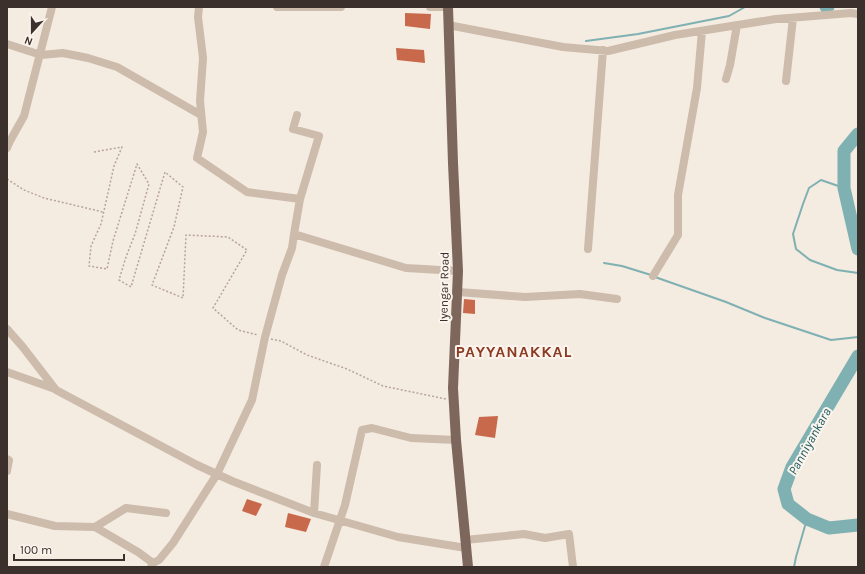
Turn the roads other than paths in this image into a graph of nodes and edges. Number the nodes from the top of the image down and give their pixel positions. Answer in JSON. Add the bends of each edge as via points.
{"nodes":[{"id":1,"x":52,"y":7,"type":"edge"},
{"id":2,"x":199,"y":7,"type":"edge"},
{"id":3,"x":277,"y":7,"type":"edge"},
{"id":4,"x":341,"y":7,"type":"edge"},
{"id":5,"x":430,"y":7,"type":"edge"},
{"id":6,"x":448,"y":7,"type":"edge"},
{"id":7,"x":858,"y":14,"type":"edge"},
{"id":8,"x":793,"y":18,"type":"junction"},
{"id":9,"x":448,"y":24,"type":"junction"},
{"id":10,"x":737,"y":25,"type":"junction"},
{"id":11,"x":702,"y":31,"type":"junction"},
{"id":12,"x":7,"y":44,"type":"edge"},
{"id":13,"x":604,"y":50,"type":"junction"},
{"id":14,"x":41,"y":54,"type":"junction"},
{"id":15,"x":726,"y":79,"type":"dead end"},
{"id":16,"x":786,"y":81,"type":"dead end"},
{"id":17,"x":201,"y":115,"type":"junction"},
{"id":18,"x":298,"y":115,"type":"dead end"},
{"id":19,"x":7,"y":148,"type":"edge"},
{"id":20,"x":300,"y":199,"type":"junction"},
{"id":21,"x":294,"y":234,"type":"junction"},
{"id":22,"x":588,"y":249,"type":"dead end"},
{"id":23,"x":458,"y":271,"type":"junction"},
{"id":24,"x":653,"y":276,"type":"dead end"},
{"id":25,"x":458,"y":292,"type":"junction"},
{"id":26,"x":617,"y":299,"type":"dead end"},
{"id":27,"x":7,"y":329,"type":"edge"},
{"id":28,"x":7,"y":372,"type":"edge"},
{"id":29,"x":56,"y":390,"type":"junction"},
{"id":30,"x":456,"y":440,"type":"junction"},
{"id":31,"x":7,"y":460,"type":"edge"},
{"id":32,"x":317,"y":465,"type":"dead end"},
{"id":33,"x":7,"y":471,"type":"edge"},
{"id":34,"x":217,"y":474,"type":"junction"},
{"id":35,"x":166,"y":513,"type":"dead end"},
{"id":36,"x":314,"y":513,"type":"junction"},
{"id":37,"x":7,"y":514,"type":"edge"},
{"id":38,"x":340,"y":521,"type":"junction"},
{"id":39,"x":95,"y":527,"type":"junction"},
{"id":40,"x":466,"y":544,"type":"junction"},
{"id":41,"x":152,"y":565,"type":"edge"},
{"id":42,"x":324,"y":567,"type":"edge"},
{"id":43,"x":468,"y":567,"type":"edge"},
{"id":44,"x":573,"y":567,"type":"edge"}],
"edges":[{"from":1,"to":14,"type":"street"},
{"from":2,"to":17,"type":"street","via":[[203,58]]},
{"from":3,"to":4,"type":"street"},
{"from":5,"to":6,"type":"street"},
{"from":6,"to":9,"type":"main road","name":"Iyengar Road"},
{"from":7,"to":8,"type":"street"},
{"from":8,"to":10,"type":"street"},
{"from":8,"to":16,"type":"street"},
{"from":9,"to":13,"type":"street","via":[[563,47]]},
{"from":9,"to":23,"type":"main road","name":"Iyengar Road"},
{"from":10,"to":11,"type":"street"},
{"from":10,"to":15,"type":"street"},
{"from":11,"to":13,"type":"street"},
{"from":11,"to":24,"type":"street","via":[[697,88],[678,194],[678,235]]},
{"from":12,"to":14,"type":"street"},
{"from":13,"to":22,"type":"street"},
{"from":14,"to":17,"type":"street","via":[[63,52],[117,67]]},
{"from":14,"to":19,"type":"street","via":[[24,116]]},
{"from":17,"to":20,"type":"street","via":[[204,132],[197,158],[247,192]]},
{"from":18,"to":20,"type":"street","via":[[293,129],[319,136]]},
{"from":20,"to":21,"type":"street"},
{"from":21,"to":23,"type":"street","via":[[406,268]]},
{"from":21,"to":34,"type":"street","via":[[265,337],[252,400]]},
{"from":23,"to":25,"type":"main road","name":"Iyengar Road"},
{"from":25,"to":26,"type":"street","via":[[525,297],[580,294]]},
{"from":25,"to":30,"type":"main road","name":"Iyengar Road","via":[[453,388]]},
{"from":27,"to":29,"type":"street"},
{"from":28,"to":29,"type":"street"},
{"from":29,"to":34,"type":"street"},
{"from":30,"to":38,"type":"street","via":[[411,438],[372,428],[362,430]]},
{"from":30,"to":40,"type":"main road","name":"Iyengar Road"},
{"from":31,"to":33,"type":"street"},
{"from":32,"to":36,"type":"street"},
{"from":34,"to":36,"type":"street"},
{"from":34,"to":41,"type":"street","via":[[173,543]]},
{"from":35,"to":39,"type":"street","via":[[126,508]]},
{"from":36,"to":38,"type":"street"},
{"from":37,"to":39,"type":"street","via":[[54,526]]},
{"from":38,"to":40,"type":"street","via":[[398,537]]},
{"from":38,"to":42,"type":"street"},
{"from":39,"to":41,"type":"street","via":[[138,552]]},
{"from":40,"to":43,"type":"main road","name":"Iyengar Road"},
{"from":40,"to":44,"type":"street","via":[[524,534],[545,538],[569,534]]}]}
